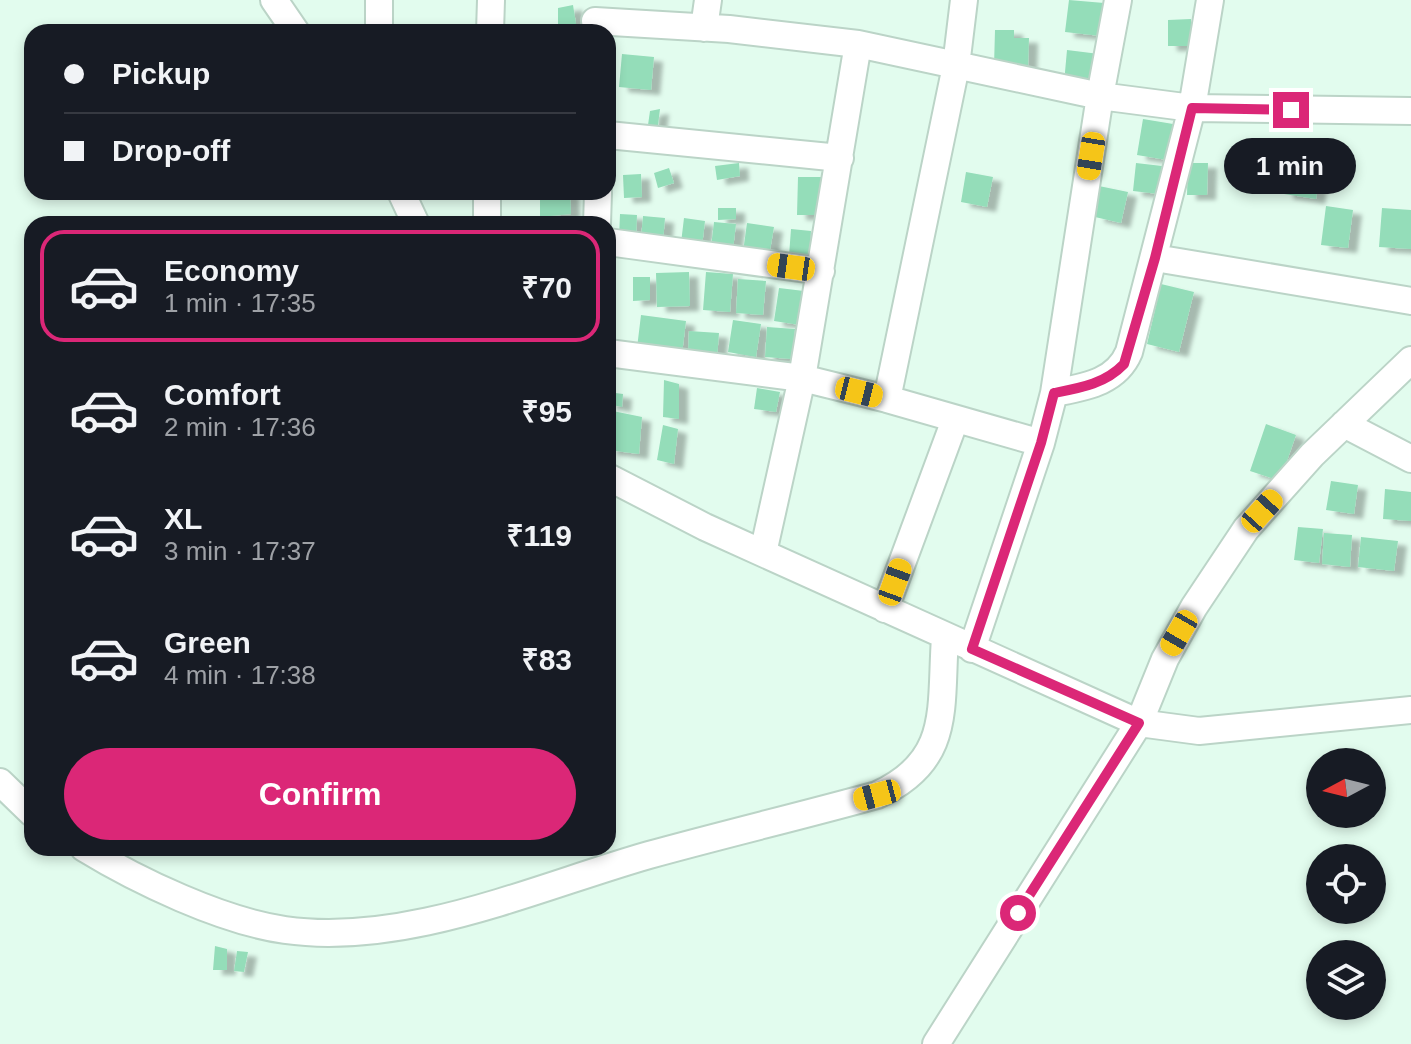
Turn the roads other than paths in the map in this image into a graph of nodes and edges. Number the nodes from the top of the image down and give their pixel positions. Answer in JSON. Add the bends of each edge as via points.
{"nodes":[{"id":1,"x":274,"y":0,"type":"edge"},
{"id":2,"x":379,"y":0,"type":"edge"},
{"id":3,"x":491,"y":0,"type":"edge"},
{"id":4,"x":708,"y":0,"type":"edge"},
{"id":5,"x":964,"y":0,"type":"edge"},
{"id":6,"x":1118,"y":0,"type":"edge"},
{"id":7,"x":1210,"y":0,"type":"edge"},
{"id":8,"x":595,"y":18,"type":"edge"},
{"id":9,"x":290,"y":24,"type":"edge"},
{"id":10,"x":379,"y":24,"type":"edge"},
{"id":11,"x":490,"y":24,"type":"edge"},
{"id":12,"x":704,"y":28,"type":"junction"},
{"id":13,"x":858,"y":44,"type":"junction"},
{"id":14,"x":956,"y":66,"type":"junction"},
{"id":15,"x":1100,"y":96,"type":"junction"},
{"id":16,"x":1192,"y":108,"type":"junction"},
{"id":17,"x":1411,"y":111,"type":"edge"},
{"id":18,"x":616,"y":136,"type":"edge"},
{"id":19,"x":840,"y":158,"type":"junction"},
{"id":20,"x":616,"y":243,"type":"edge"},
{"id":21,"x":1155,"y":258,"type":"junction"},
{"id":22,"x":821,"y":271,"type":"junction"},
{"id":23,"x":1411,"y":301,"type":"edge"},
{"id":24,"x":616,"y":354,"type":"edge"},
{"id":25,"x":1411,"y":360,"type":"edge"},
{"id":26,"x":802,"y":378,"type":"junction"},
{"id":27,"x":1054,"y":393,"type":"junction"},
{"id":28,"x":887,"y":399,"type":"junction"},
{"id":29,"x":955,"y":420,"type":"junction"},
{"id":30,"x":1344,"y":424,"type":"junction"},
{"id":31,"x":1041,"y":443,"type":"junction"},
{"id":32,"x":1411,"y":459,"type":"edge"},
{"id":33,"x":616,"y":481,"type":"edge"},
{"id":34,"x":763,"y":553,"type":"junction"},
{"id":35,"x":885,"y":609,"type":"junction"},
{"id":36,"x":945,"y":637,"type":"junction"},
{"id":37,"x":972,"y":649,"type":"junction"},
{"id":38,"x":1411,"y":710,"type":"edge"},
{"id":39,"x":1139,"y":723,"type":"junction"},
{"id":40,"x":0,"y":782,"type":"edge"},
{"id":41,"x":24,"y":805,"type":"edge"},
{"id":42,"x":99,"y":856,"type":"edge"},
{"id":43,"x":936,"y":1044,"type":"edge"}],
"edges":[{"from":1,"to":9,"type":"street"},
{"from":2,"to":10,"type":"street"},
{"from":3,"to":11,"type":"street"},
{"from":4,"to":12,"type":"street"},
{"from":5,"to":14,"type":"street"},
{"from":6,"to":15,"type":"street"},
{"from":7,"to":16,"type":"street"},
{"from":8,"to":12,"type":"street"},
{"from":12,"to":13,"type":"street"},
{"from":13,"to":14,"type":"street"},
{"from":13,"to":19,"type":"street"},
{"from":14,"to":15,"type":"street"},
{"from":14,"to":28,"type":"street"},
{"from":15,"to":16,"type":"street"},
{"from":15,"to":27,"type":"street"},
{"from":16,"to":17,"type":"street"},
{"from":16,"to":21,"type":"street"},
{"from":18,"to":19,"type":"street"},
{"from":19,"to":22,"type":"street"},
{"from":20,"to":22,"type":"street"},
{"from":21,"to":23,"type":"street"},
{"from":21,"to":27,"type":"street","via":[[1124,364],[1101,381]]},
{"from":22,"to":26,"type":"street"},
{"from":24,"to":26,"type":"street"},
{"from":25,"to":30,"type":"street"},
{"from":26,"to":28,"type":"street"},
{"from":26,"to":34,"type":"street"},
{"from":27,"to":31,"type":"street"},
{"from":28,"to":29,"type":"street"},
{"from":29,"to":31,"type":"street"},
{"from":29,"to":35,"type":"street"},
{"from":30,"to":32,"type":"street"},
{"from":30,"to":39,"type":"street","via":[[1246,529],[1165,659]]},
{"from":31,"to":37,"type":"street"},
{"from":33,"to":34,"type":"street"},
{"from":34,"to":35,"type":"street"},
{"from":35,"to":36,"type":"street"},
{"from":36,"to":37,"type":"street"},
{"from":36,"to":42,"type":"street","via":[[934,745],[922,766],[902,784],[434,919],[382,931],[283,930],[158,888]]},
{"from":37,"to":39,"type":"street"},
{"from":38,"to":39,"type":"street","via":[[1199,731]]},
{"from":39,"to":43,"type":"street"},
{"from":40,"to":41,"type":"street"}]}
